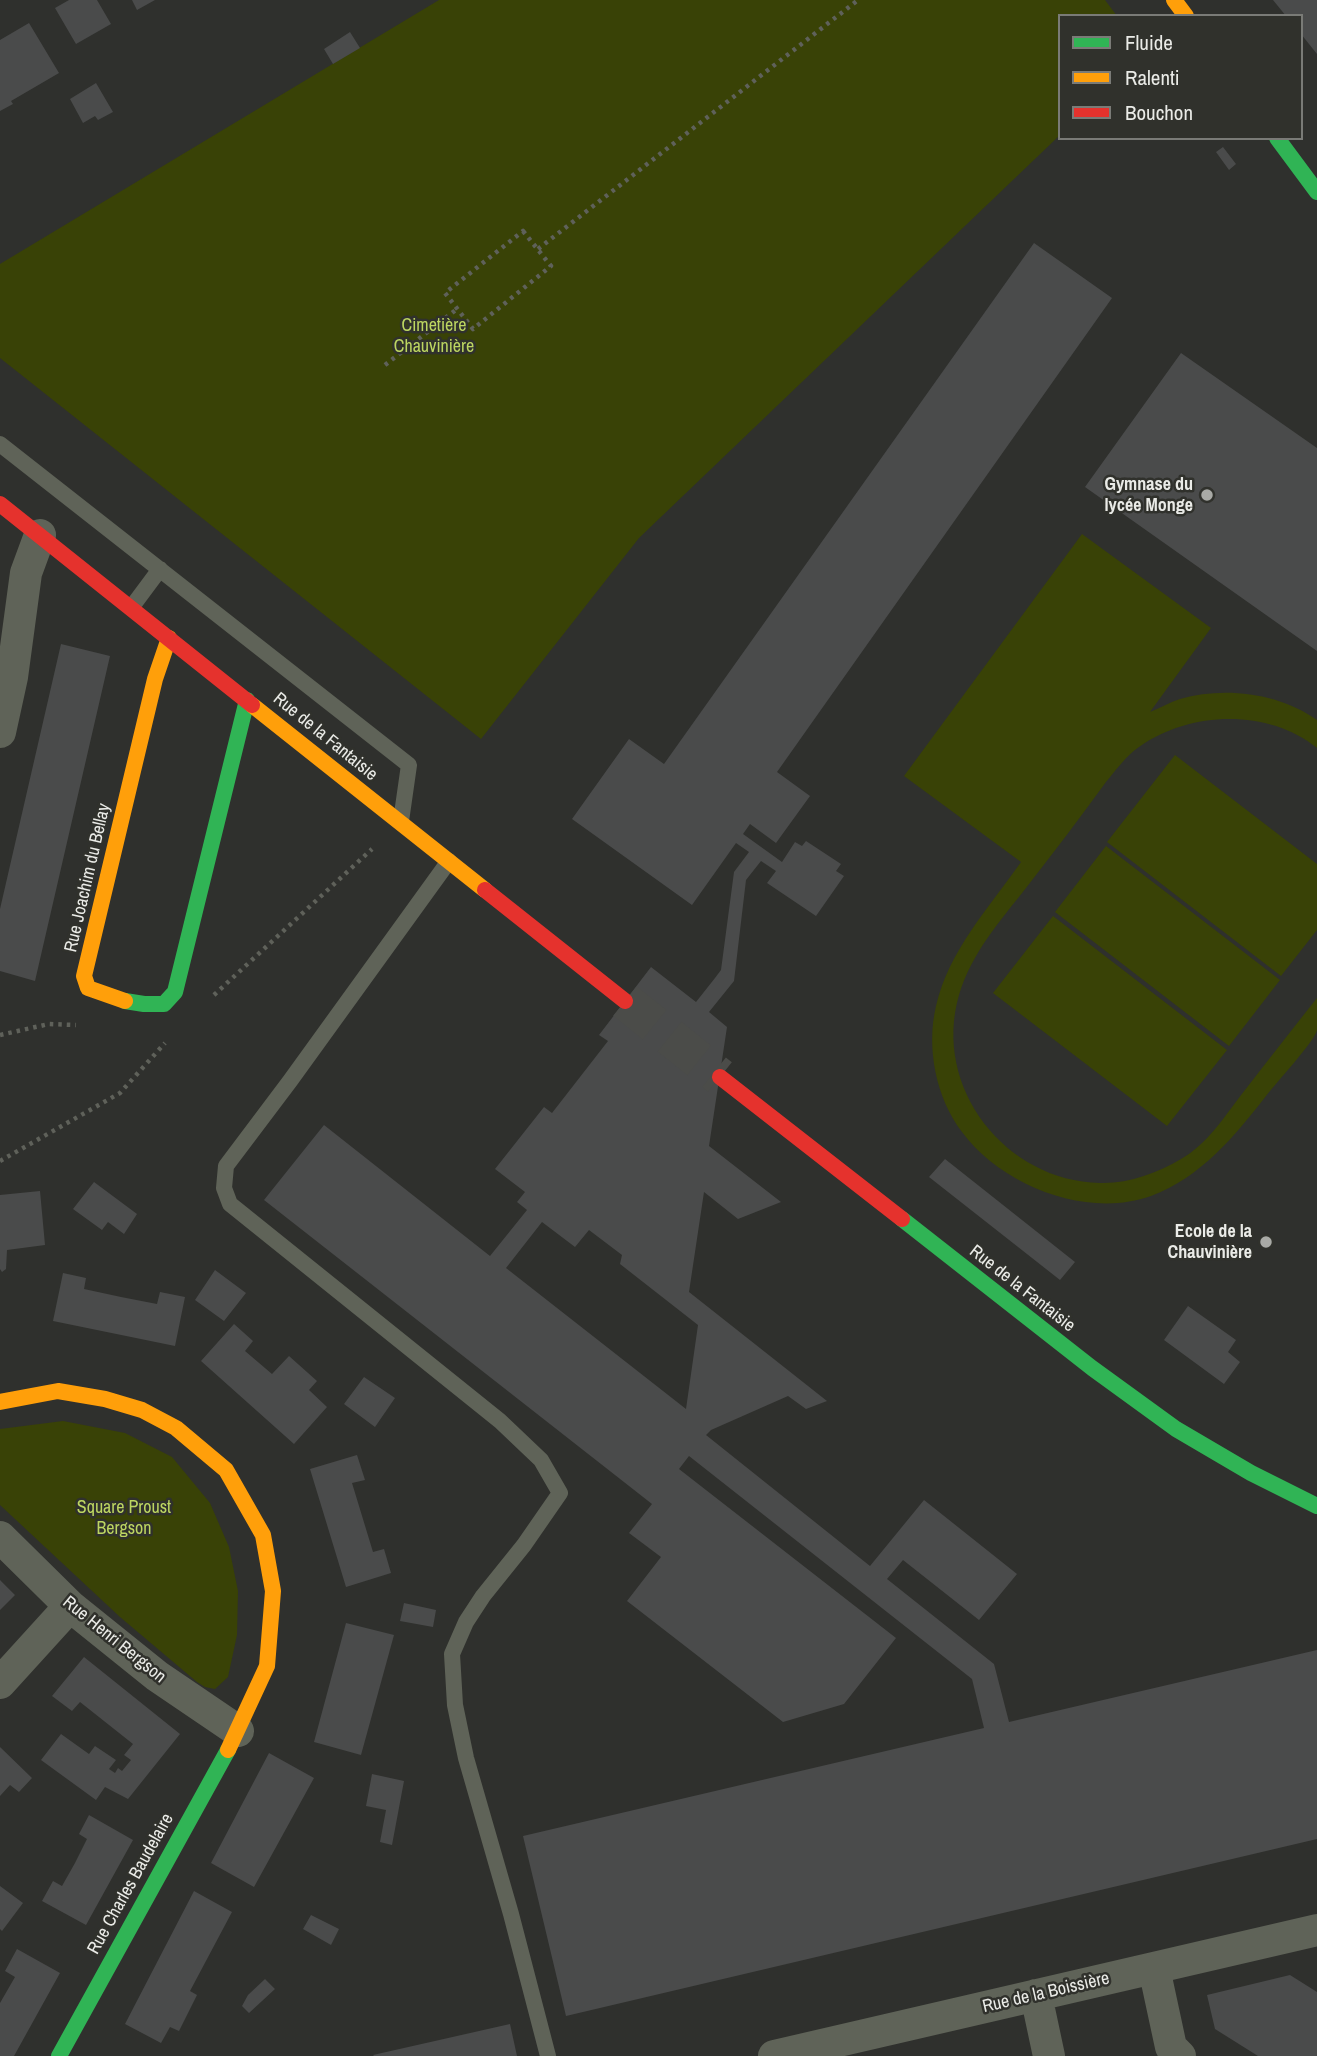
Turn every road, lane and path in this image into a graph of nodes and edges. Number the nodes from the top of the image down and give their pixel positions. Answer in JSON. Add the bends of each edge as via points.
{"nodes":[{"id":1,"x":858,"y":0,"type":"edge"},
{"id":2,"x":1278,"y":140,"type":"edge"},
{"id":3,"x":1317,"y":192,"type":"edge"},
{"id":4,"x":538,"y":249,"type":"junction"},
{"id":5,"x":457,"y":309,"type":"junction"},
{"id":6,"x":385,"y":365,"type":"dead end"},
{"id":7,"x":0,"y":444,"type":"edge"},
{"id":8,"x":0,"y":504,"type":"edge"},
{"id":9,"x":40,"y":535,"type":"junction"},
{"id":10,"x":160,"y":569,"type":"junction"},
{"id":11,"x":131,"y":608,"type":"junction"},
{"id":12,"x":169,"y":638,"type":"junction"},
{"id":13,"x":6,"y":676,"type":"edge"},
{"id":14,"x":247,"y":700,"type":"junction"},
{"id":15,"x":0,"y":732,"type":"edge"},
{"id":16,"x":401,"y":823,"type":"junction"},
{"id":17,"x":449,"y":861,"type":"junction"},
{"id":18,"x":214,"y":996,"type":"dead end"},
{"id":19,"x":625,"y":1001,"type":"tunnel mouth"},
{"id":20,"x":165,"y":1042,"type":"dead end"},
{"id":21,"x":720,"y":1077,"type":"tunnel mouth"},
{"id":22,"x":0,"y":1161,"type":"edge"},
{"id":23,"x":0,"y":1402,"type":"edge"},
{"id":24,"x":1317,"y":1506,"type":"edge"},
{"id":25,"x":0,"y":1537,"type":"edge"},
{"id":26,"x":70,"y":1606,"type":"junction"},
{"id":27,"x":0,"y":1683,"type":"edge"},
{"id":28,"x":238,"y":1731,"type":"junction"},
{"id":29,"x":1317,"y":1930,"type":"edge"},
{"id":30,"x":1154,"y":1968,"type":"junction"},
{"id":31,"x":1036,"y":1995,"type":"junction"},
{"id":32,"x":59,"y":2056,"type":"edge"},
{"id":33,"x":548,"y":2056,"type":"edge"},
{"id":34,"x":774,"y":2056,"type":"edge"},
{"id":35,"x":1049,"y":2056,"type":"edge"},
{"id":36,"x":1180,"y":2056,"type":"edge"}],
"edges":[{"from":1,"to":4,"type":"path"},
{"from":2,"to":3,"type":"street"},
{"from":4,"to":5,"type":"path","via":[[523,231],[445,293]]},
{"from":4,"to":5,"type":"path","via":[[551,266],[473,329]]},
{"from":5,"to":6,"type":"path"},
{"from":7,"to":10,"type":"lane"},
{"from":8,"to":9,"type":"street","name":"Rue de la Fantaisie"},
{"from":9,"to":11,"type":"street","name":"Rue de la Fantaisie"},
{"from":9,"to":13,"type":"street","via":[[26,573]]},
{"from":10,"to":11,"type":"lane"},
{"from":10,"to":16,"type":"lane","via":[[409,765]]},
{"from":11,"to":12,"type":"street","name":"Rue de la Fantaisie"},
{"from":12,"to":14,"type":"street","name":"Rue de la Fantaisie"},
{"from":12,"to":14,"type":"street","name":"Rue Joachim du Bellay","via":[[84,976],[89,988],[146,1006],[164,1004],[175,992]]},
{"from":13,"to":15,"type":"street"},
{"from":14,"to":16,"type":"street","name":"Rue de la Fantaisie"},
{"from":16,"to":17,"type":"street","name":"Rue de la Fantaisie"},
{"from":16,"to":18,"type":"path"},
{"from":17,"to":19,"type":"street","name":"Rue de la Fantaisie"},
{"from":17,"to":33,"type":"lane","via":[[226,1166],[224,1188],[230,1204],[500,1421],[541,1460],[560,1493],[477,1604],[452,1654],[455,1704],[466,1758]]},
{"from":20,"to":22,"type":"path","via":[[120,1093]]},
{"from":21,"to":24,"type":"street","name":"Rue de la Fantaisie","via":[[1155,1414],[1251,1473]]},
{"from":23,"to":28,"type":"street","name":"Rue Charles Baudelaire","via":[[58,1391],[142,1410],[176,1428],[226,1470],[263,1535],[274,1591],[267,1666]]},
{"from":25,"to":26,"type":"street","name":"Rue Henri Bergson"},
{"from":26,"to":27,"type":"street"},
{"from":26,"to":28,"type":"street","name":"Rue Henri Bergson","via":[[157,1676]]},
{"from":28,"to":32,"type":"street","name":"Rue Charles Baudelaire"},
{"from":29,"to":30,"type":"street","name":"Rue de la Boissière"},
{"from":30,"to":31,"type":"street","name":"Rue de la Boissière"},
{"from":30,"to":36,"type":"street","via":[[1171,2048]]},
{"from":31,"to":34,"type":"street","name":"Rue de la Boissière"},
{"from":31,"to":35,"type":"street"}]}
